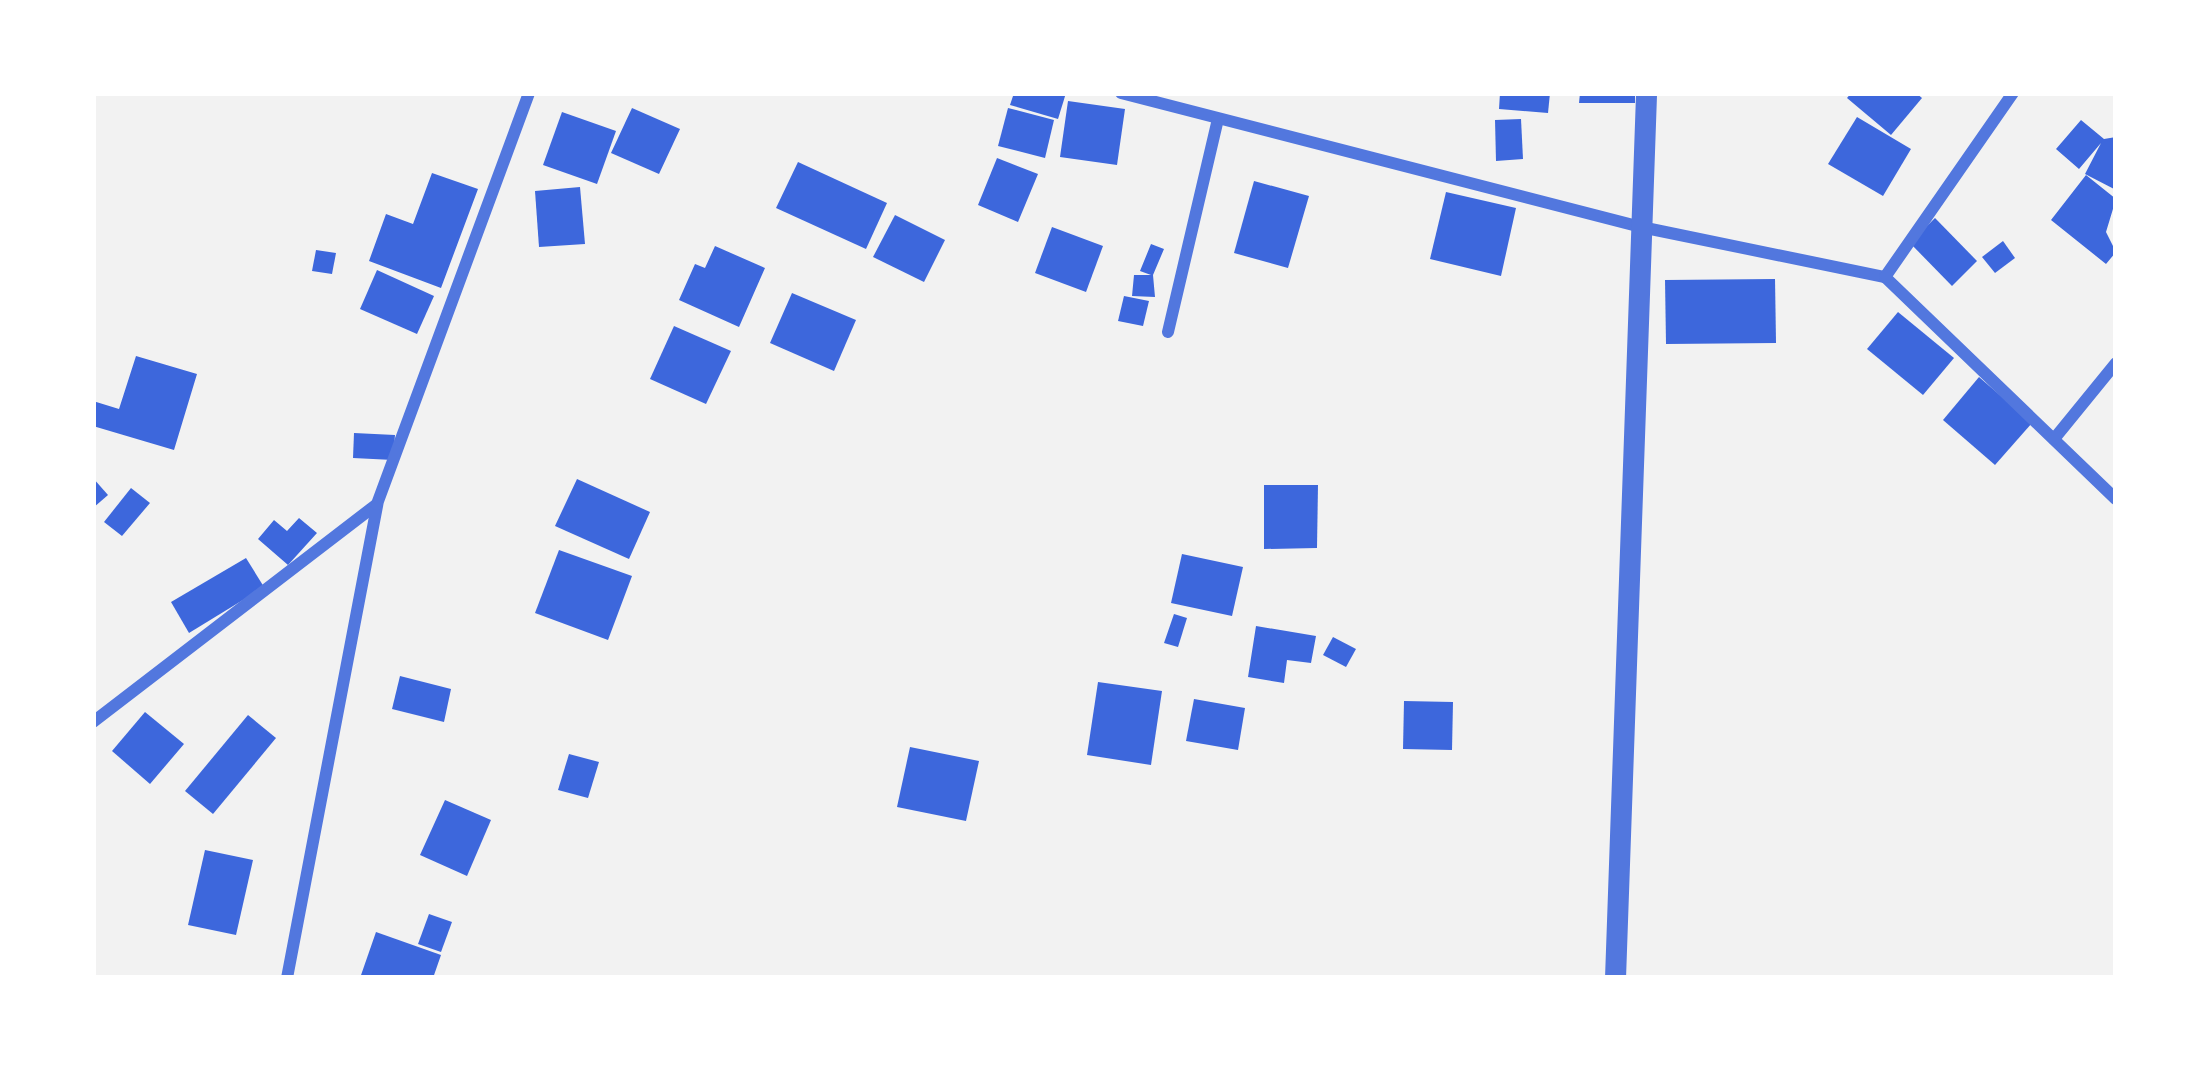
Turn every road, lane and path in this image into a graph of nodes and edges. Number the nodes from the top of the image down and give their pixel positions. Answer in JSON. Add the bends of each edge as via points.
{"nodes":[{"id":1,"x":529,"y":93,"type":"edge"},
{"id":2,"x":1121,"y":93,"type":"edge"},
{"id":3,"x":1646,"y":93,"type":"edge"},
{"id":4,"x":2013,"y":93,"type":"edge"},
{"id":5,"x":1218,"y":119,"type":"junction"},
{"id":6,"x":1641,"y":227,"type":"junction"},
{"id":7,"x":1886,"y":277,"type":"junction"},
{"id":8,"x":1168,"y":332,"type":"dead end"},
{"id":9,"x":2116,"y":364,"type":"edge"},
{"id":10,"x":2054,"y":439,"type":"junction"},
{"id":11,"x":2116,"y":499,"type":"edge"},
{"id":12,"x":377,"y":504,"type":"junction"},
{"id":13,"x":93,"y":722,"type":"edge"},
{"id":14,"x":287,"y":978,"type":"edge"},
{"id":15,"x":1616,"y":978,"type":"edge"}],
"edges":[{"from":1,"to":12,"type":"street"},
{"from":2,"to":5,"type":"street"},
{"from":3,"to":6,"type":"street"},
{"from":4,"to":7,"type":"street"},
{"from":5,"to":6,"type":"street"},
{"from":5,"to":8,"type":"street"},
{"from":6,"to":7,"type":"street"},
{"from":6,"to":15,"type":"street"},
{"from":7,"to":10,"type":"street"},
{"from":9,"to":10,"type":"street"},
{"from":10,"to":11,"type":"street"},
{"from":12,"to":13,"type":"street"},
{"from":12,"to":14,"type":"street"}]}
